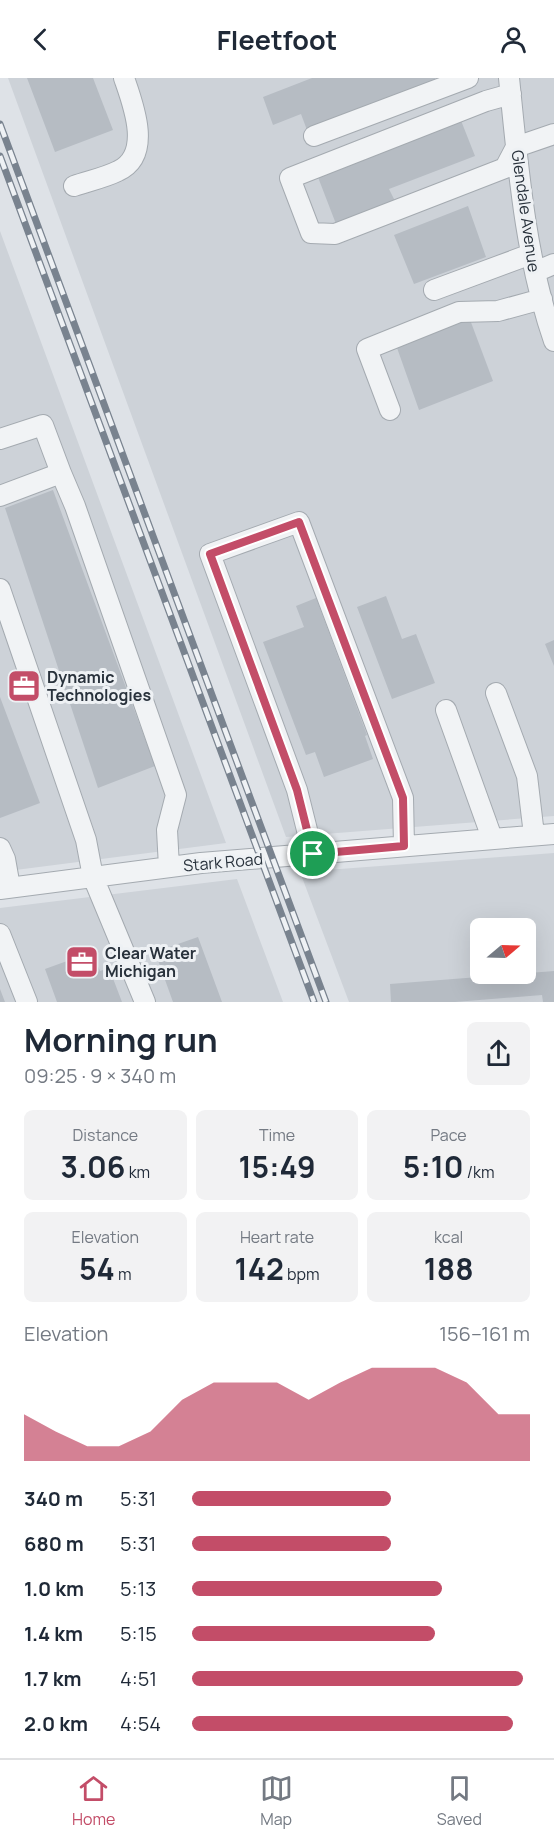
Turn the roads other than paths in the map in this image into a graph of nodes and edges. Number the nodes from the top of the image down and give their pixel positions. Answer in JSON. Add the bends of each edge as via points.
{"nodes":[{"id":1,"x":124,"y":78,"type":"edge"},
{"id":2,"x":468,"y":78,"type":"edge"},
{"id":3,"x":510,"y":86,"type":"edge"},
{"id":4,"x":554,"y":134,"type":"edge"},
{"id":5,"x":314,"y":136,"type":"dead end"},
{"id":6,"x":516,"y":147,"type":"junction"},
{"id":7,"x":74,"y":186,"type":"dead end"},
{"id":8,"x":533,"y":263,"type":"junction"},
{"id":9,"x":554,"y":264,"type":"edge"},
{"id":10,"x":434,"y":290,"type":"dead end"},
{"id":11,"x":542,"y":299,"type":"junction"},
{"id":12,"x":554,"y":341,"type":"edge"},
{"id":13,"x":390,"y":410,"type":"dead end"},
{"id":14,"x":0,"y":440,"type":"edge"},
{"id":15,"x":61,"y":473,"type":"junction"},
{"id":16,"x":0,"y":496,"type":"edge"},
{"id":17,"x":0,"y":589,"type":"edge"},
{"id":18,"x":496,"y":693,"type":"dead end"},
{"id":19,"x":446,"y":710,"type":"dead end"},
{"id":20,"x":544,"y":834,"type":"edge"},
{"id":21,"x":492,"y":838,"type":"junction"},
{"id":22,"x":404,"y":846,"type":"junction"},
{"id":23,"x":0,"y":848,"type":"edge"},
{"id":24,"x":313,"y":854,"type":"junction"},
{"id":25,"x":169,"y":867,"type":"junction"},
{"id":26,"x":93,"y":877,"type":"junction"},
{"id":27,"x":5,"y":888,"type":"edge"},
{"id":28,"x":0,"y":934,"type":"edge"},
{"id":29,"x":27,"y":1002,"type":"edge"},
{"id":30,"x":145,"y":1002,"type":"edge"}],
"edges":[{"from":1,"to":7,"type":"street","via":[[136,114],[137,142],[132,160],[120,170]]},
{"from":2,"to":5,"type":"street"},
{"from":3,"to":6,"type":"street","name":"Glendale Avenue"},
{"from":3,"to":6,"type":"street","via":[[486,101],[290,178],[311,233],[335,234],[505,168]]},
{"from":4,"to":6,"type":"street"},
{"from":6,"to":8,"type":"street","name":"Glendale Avenue"},
{"from":8,"to":9,"type":"street"},
{"from":8,"to":10,"type":"street"},
{"from":8,"to":11,"type":"street","name":"Glendale Avenue"},
{"from":11,"to":12,"type":"street","name":"Glendale Avenue"},
{"from":11,"to":13,"type":"street","via":[[498,311],[459,312],[367,349]]},
{"from":14,"to":15,"type":"street","via":[[43,425]]},
{"from":15,"to":16,"type":"street"},
{"from":15,"to":25,"type":"street","via":[[176,795],[167,830]]},
{"from":17,"to":26,"type":"street","via":[[86,840]]},
{"from":18,"to":20,"type":"street"},
{"from":19,"to":21,"type":"street"},
{"from":20,"to":21,"type":"street","name":"Stark Road"},
{"from":21,"to":22,"type":"street","name":"Stark Road"},
{"from":22,"to":24,"type":"street","name":"Stark Road"},
{"from":22,"to":24,"type":"street","via":[[403,798],[299,522],[210,554],[297,790]]},
{"from":23,"to":27,"type":"street"},
{"from":24,"to":25,"type":"street","name":"Stark Road"},
{"from":25,"to":26,"type":"street","name":"Stark Road"},
{"from":26,"to":27,"type":"street","name":"Stark Road"},
{"from":26,"to":30,"type":"street"},
{"from":28,"to":29,"type":"street"}]}
